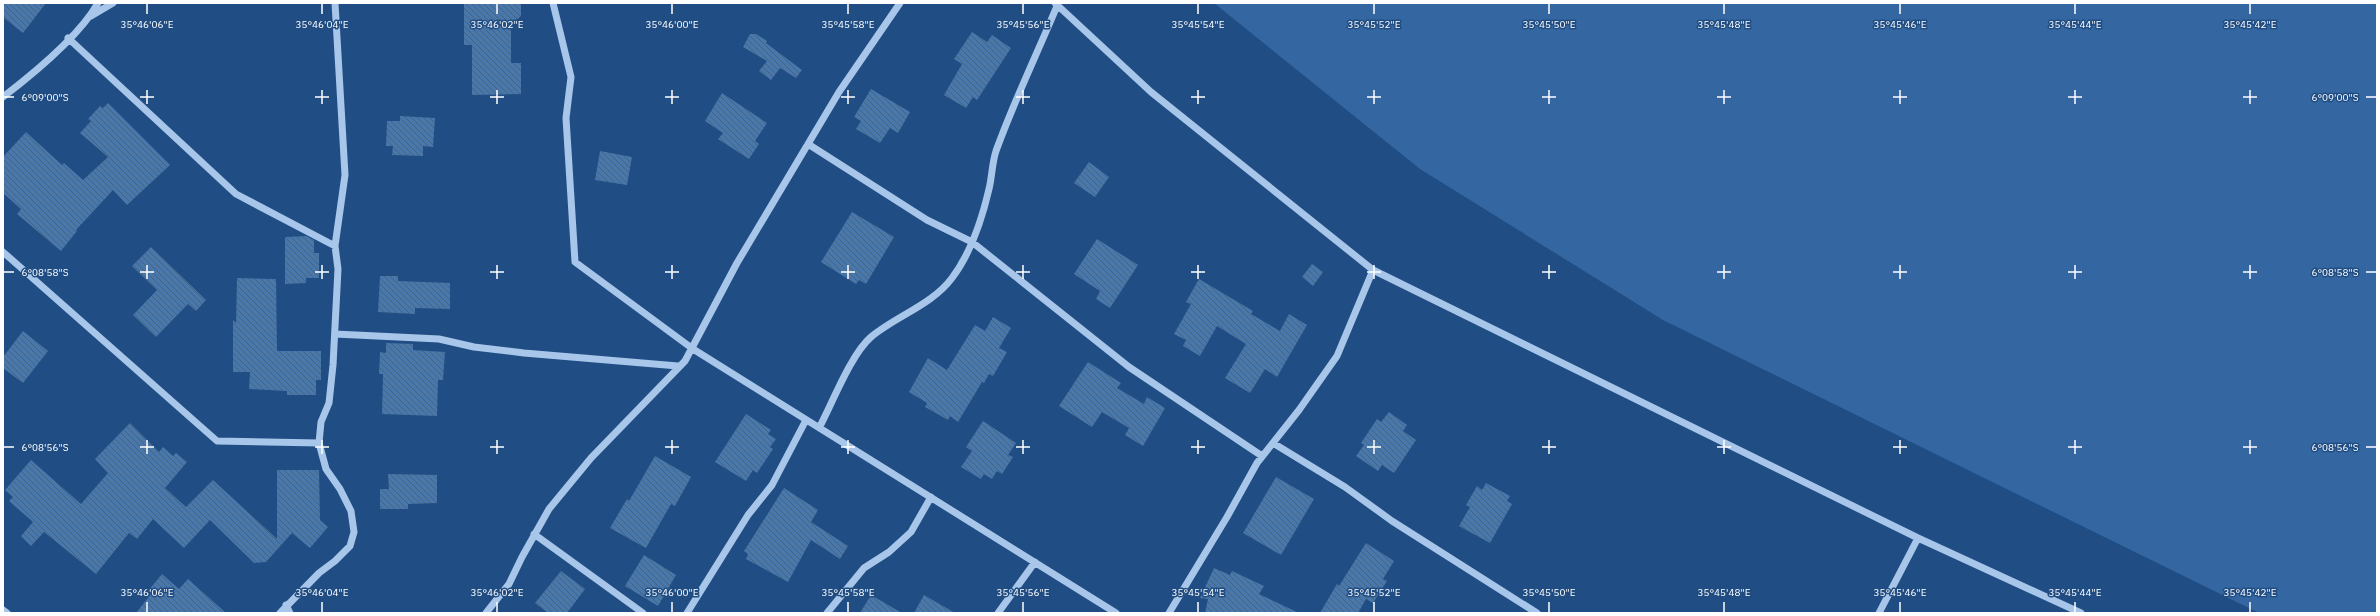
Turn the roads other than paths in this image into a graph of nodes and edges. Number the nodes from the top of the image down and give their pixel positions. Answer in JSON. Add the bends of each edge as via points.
{"nodes":[{"id":1,"x":98,"y":3,"type":"edge"},
{"id":2,"x":113,"y":3,"type":"edge"},
{"id":3,"x":335,"y":3,"type":"edge"},
{"id":4,"x":554,"y":3,"type":"edge"},
{"id":5,"x":900,"y":3,"type":"edge"},
{"id":6,"x":1056,"y":4,"type":"edge"},
{"id":7,"x":89,"y":17,"type":"junction"},
{"id":8,"x":68,"y":38,"type":"junction"},
{"id":9,"x":3,"y":97,"type":"edge"},
{"id":10,"x":808,"y":144,"type":"junction"},
{"id":11,"x":972,"y":242,"type":"junction"},
{"id":12,"x":335,"y":246,"type":"junction"},
{"id":13,"x":3,"y":252,"type":"edge"},
{"id":14,"x":1373,"y":270,"type":"junction"},
{"id":15,"x":335,"y":334,"type":"junction"},
{"id":16,"x":693,"y":349,"type":"junction"},
{"id":17,"x":678,"y":366,"type":"junction"},
{"id":18,"x":806,"y":420,"type":"junction"},
{"id":19,"x":819,"y":428,"type":"junction"},
{"id":20,"x":319,"y":443,"type":"junction"},
{"id":21,"x":1273,"y":443,"type":"junction"},
{"id":22,"x":1262,"y":456,"type":"junction"},
{"id":23,"x":931,"y":498,"type":"junction"},
{"id":24,"x":534,"y":534,"type":"junction"},
{"id":25,"x":1918,"y":538,"type":"junction"},
{"id":26,"x":1035,"y":562,"type":"junction"},
{"id":27,"x":286,"y":605,"type":"junction"},
{"id":28,"x":3,"y":610,"type":"edge"},
{"id":29,"x":7,"y":613,"type":"edge"},
{"id":30,"x":280,"y":613,"type":"edge"},
{"id":31,"x":290,"y":613,"type":"edge"},
{"id":32,"x":486,"y":613,"type":"edge"},
{"id":33,"x":643,"y":613,"type":"edge"},
{"id":34,"x":687,"y":613,"type":"edge"},
{"id":35,"x":828,"y":613,"type":"edge"},
{"id":36,"x":998,"y":613,"type":"edge"},
{"id":37,"x":1116,"y":613,"type":"edge"},
{"id":38,"x":1169,"y":613,"type":"edge"},
{"id":39,"x":1537,"y":613,"type":"edge"},
{"id":40,"x":1879,"y":613,"type":"edge"},
{"id":41,"x":2081,"y":613,"type":"edge"}],
"edges":[{"from":1,"to":7,"type":"street"},
{"from":2,"to":7,"type":"street"},
{"from":3,"to":12,"type":"street","via":[[344,175]]},
{"from":4,"to":16,"type":"street","via":[[571,77],[566,118],[574,262]]},
{"from":5,"to":10,"type":"street","via":[[839,92]]},
{"from":6,"to":11,"type":"street","via":[[996,152],[989,189]]},
{"from":6,"to":14,"type":"street","via":[[1151,92]]},
{"from":7,"to":8,"type":"street"},
{"from":8,"to":9,"type":"street"},
{"from":8,"to":12,"type":"street","via":[[236,194]]},
{"from":10,"to":11,"type":"street","via":[[927,220]]},
{"from":10,"to":16,"type":"street","via":[[737,263],[706,319]]},
{"from":11,"to":19,"type":"street","via":[[952,279],[908,314],[871,337],[863,346]]},
{"from":11,"to":22,"type":"street","via":[[1129,367]]},
{"from":12,"to":15,"type":"street","via":[[338,269]]},
{"from":13,"to":20,"type":"street","via":[[217,441]]},
{"from":14,"to":21,"type":"street","via":[[1337,356]]},
{"from":14,"to":25,"type":"street"},
{"from":15,"to":17,"type":"street","via":[[439,339],[474,347],[524,353]]},
{"from":15,"to":20,"type":"street","via":[[329,403],[321,422]]},
{"from":16,"to":17,"type":"street"},
{"from":16,"to":18,"type":"street"},
{"from":17,"to":24,"type":"street","via":[[591,458],[549,509]]},
{"from":18,"to":19,"type":"street"},
{"from":18,"to":34,"type":"street","via":[[772,485],[748,515]]},
{"from":19,"to":23,"type":"street"},
{"from":20,"to":27,"type":"street","via":[[326,469],[351,511],[354,532],[350,546]]},
{"from":21,"to":22,"type":"street"},
{"from":21,"to":39,"type":"street"},
{"from":22,"to":38,"type":"street"},
{"from":23,"to":26,"type":"street"},
{"from":23,"to":35,"type":"street","via":[[911,532],[889,552],[864,568]]},
{"from":24,"to":32,"type":"street","via":[[509,584]]},
{"from":24,"to":33,"type":"street"},
{"from":25,"to":40,"type":"street"},
{"from":25,"to":41,"type":"street"},
{"from":26,"to":36,"type":"street"},
{"from":26,"to":37,"type":"street"},
{"from":27,"to":30,"type":"street"},
{"from":27,"to":31,"type":"street"},
{"from":28,"to":29,"type":"street"}]}
